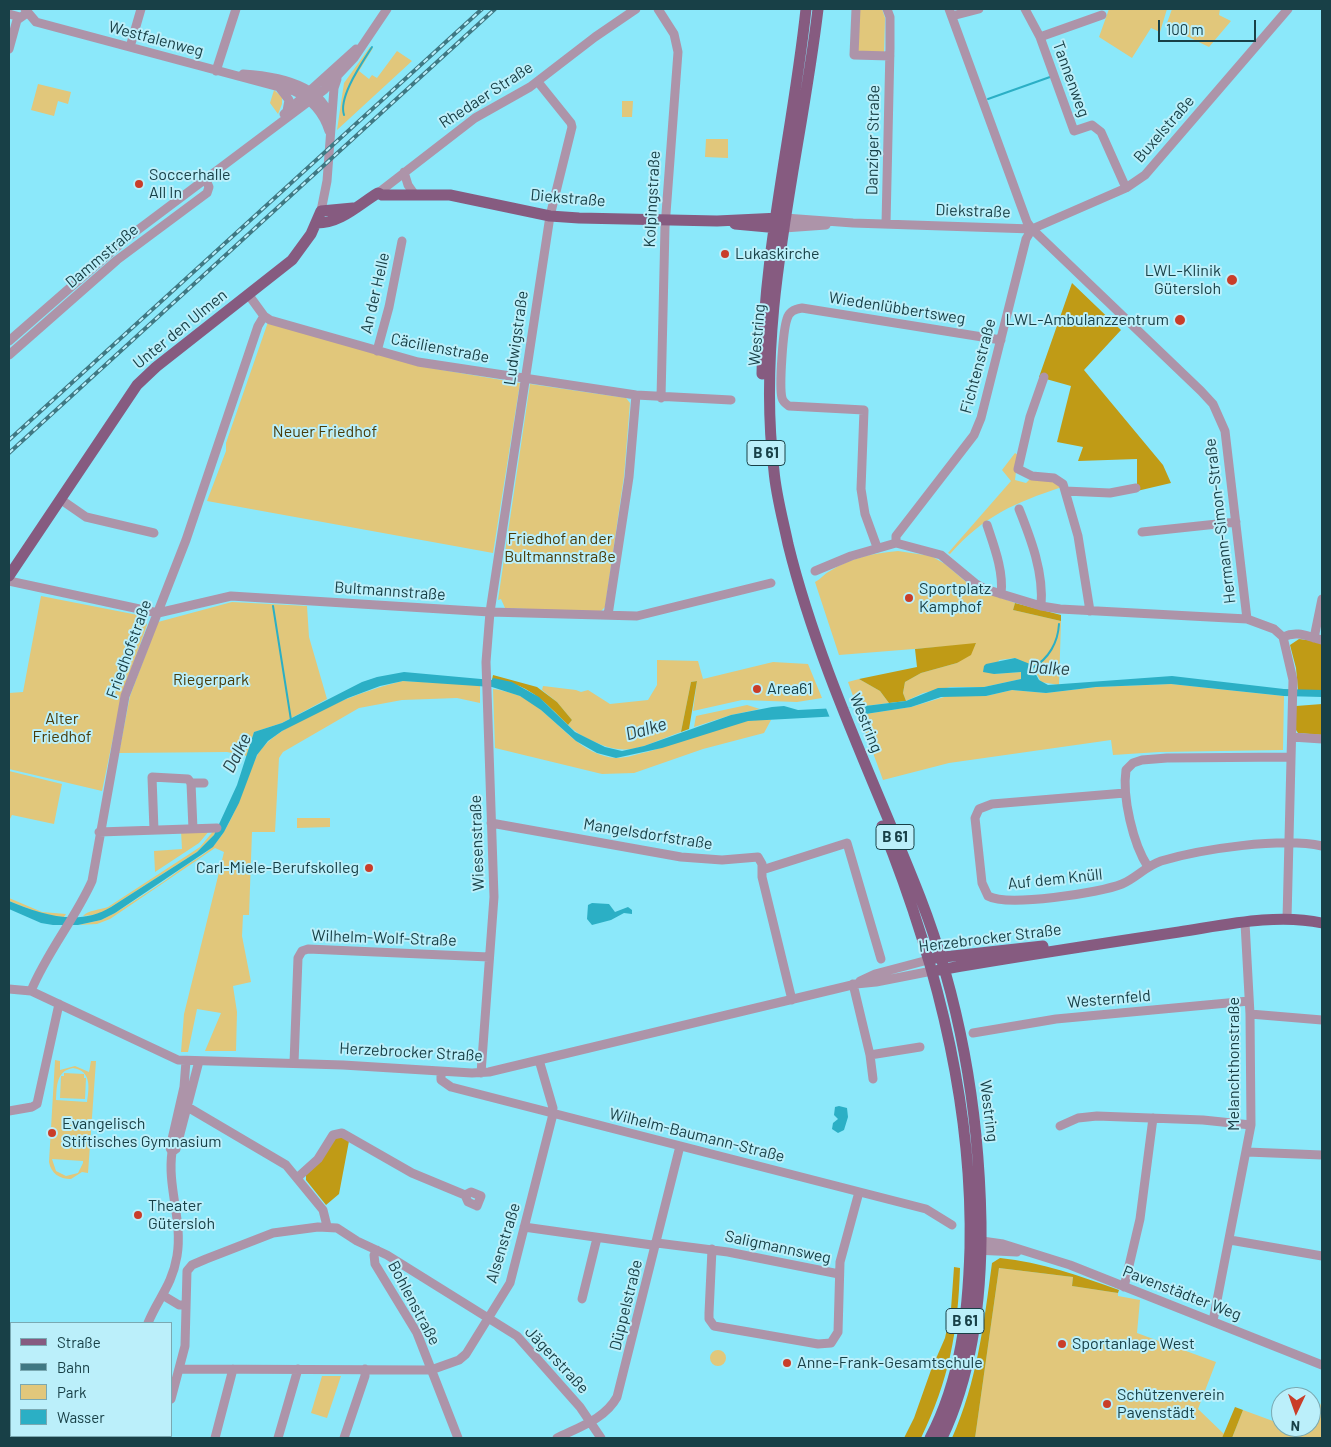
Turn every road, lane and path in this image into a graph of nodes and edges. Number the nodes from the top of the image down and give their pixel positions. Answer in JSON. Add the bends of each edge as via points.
{"nodes":[{"id":1,"x":141,"y":9,"type":"edge"},
{"id":2,"x":236,"y":9,"type":"edge"},
{"id":3,"x":387,"y":9,"type":"edge"},
{"id":4,"x":636,"y":9,"type":"edge"},
{"id":5,"x":658,"y":9,"type":"edge"},
{"id":6,"x":806,"y":9,"type":"edge"},
{"id":7,"x":818,"y":9,"type":"edge"},
{"id":8,"x":856,"y":9,"type":"edge"},
{"id":9,"x":887,"y":9,"type":"edge"},
{"id":10,"x":979,"y":9,"type":"edge"},
{"id":11,"x":1025,"y":9,"type":"edge"},
{"id":12,"x":1288,"y":9,"type":"edge"},
{"id":13,"x":951,"y":12,"type":"edge"},
{"id":14,"x":24,"y":13,"type":"edge"},
{"id":15,"x":9,"y":14,"type":"edge"},
{"id":16,"x":1102,"y":15,"type":"dead end"},
{"id":17,"x":1040,"y":38,"type":"junction"},
{"id":18,"x":364,"y":43,"type":"junction"},
{"id":19,"x":130,"y":47,"type":"junction"},
{"id":20,"x":9,"y":48,"type":"edge"},
{"id":21,"x":890,"y":56,"type":"junction"},
{"id":22,"x":220,"y":71,"type":"junction"},
{"id":23,"x":338,"y":76,"type":"junction"},
{"id":24,"x":538,"y":82,"type":"junction"},
{"id":25,"x":278,"y":87,"type":"junction"},
{"id":26,"x":310,"y":96,"type":"junction"},
{"id":27,"x":287,"y":111,"type":"junction"},
{"id":28,"x":330,"y":126,"type":"junction"},
{"id":29,"x":262,"y":136,"type":"junction"},
{"id":30,"x":404,"y":172,"type":"junction"},
{"id":31,"x":206,"y":180,"type":"junction"},
{"id":32,"x":1126,"y":188,"type":"junction"},
{"id":33,"x":378,"y":192,"type":"junction"},
{"id":34,"x":415,"y":194,"type":"junction"},
{"id":35,"x":550,"y":216,"type":"junction"},
{"id":36,"x":319,"y":217,"type":"junction"},
{"id":37,"x":666,"y":220,"type":"junction"},
{"id":38,"x":779,"y":223,"type":"junction"},
{"id":39,"x":886,"y":224,"type":"junction"},
{"id":40,"x":1032,"y":229,"type":"junction"},
{"id":41,"x":402,"y":241,"type":"dead end"},
{"id":42,"x":248,"y":294,"type":"junction"},
{"id":43,"x":264,"y":316,"type":"junction"},
{"id":44,"x":1001,"y":340,"type":"junction"},
{"id":45,"x":9,"y":341,"type":"edge"},
{"id":46,"x":377,"y":351,"type":"junction"},
{"id":47,"x":9,"y":355,"type":"edge"},
{"id":48,"x":1044,"y":377,"type":"dead end"},
{"id":49,"x":526,"y":378,"type":"junction"},
{"id":50,"x":636,"y":395,"type":"junction"},
{"id":51,"x":661,"y":398,"type":"junction"},
{"id":52,"x":731,"y":400,"type":"dead end"},
{"id":53,"x":1136,"y":488,"type":"dead end"},
{"id":54,"x":1065,"y":491,"type":"junction"},
{"id":55,"x":60,"y":499,"type":"junction"},
{"id":56,"x":1019,"y":509,"type":"dead end"},
{"id":57,"x":1236,"y":522,"type":"junction"},
{"id":58,"x":987,"y":525,"type":"dead end"},
{"id":59,"x":1142,"y":532,"type":"dead end"},
{"id":60,"x":154,"y":533,"type":"dead end"},
{"id":61,"x":896,"y":543,"type":"junction"},
{"id":62,"x":877,"y":547,"type":"junction"},
{"id":63,"x":815,"y":571,"type":"dead end"},
{"id":64,"x":9,"y":576,"type":"edge"},
{"id":65,"x":9,"y":581,"type":"edge"},
{"id":66,"x":771,"y":583,"type":"dead end"},
{"id":67,"x":1001,"y":594,"type":"junction"},
{"id":68,"x":1322,"y":600,"type":"edge"},
{"id":69,"x":1041,"y":606,"type":"junction"},
{"id":70,"x":1090,"y":611,"type":"junction"},
{"id":71,"x":490,"y":612,"type":"junction"},
{"id":72,"x":158,"y":613,"type":"junction"},
{"id":73,"x":608,"y":615,"type":"junction"},
{"id":74,"x":1247,"y":619,"type":"junction"},
{"id":75,"x":1283,"y":637,"type":"junction"},
{"id":76,"x":1318,"y":639,"type":"edge"},
{"id":77,"x":840,"y":712,"type":"junction"},
{"id":78,"x":1292,"y":736,"type":"junction"},
{"id":79,"x":1322,"y":739,"type":"edge"},
{"id":80,"x":1291,"y":757,"type":"junction"},
{"id":81,"x":204,"y":782,"type":"dead end"},
{"id":82,"x":191,"y":783,"type":"junction"},
{"id":83,"x":1125,"y":793,"type":"junction"},
{"id":84,"x":492,"y":823,"type":"junction"},
{"id":85,"x":217,"y":828,"type":"dead end"},
{"id":86,"x":193,"y":829,"type":"junction"},
{"id":87,"x":154,"y":830,"type":"junction"},
{"id":88,"x":100,"y":832,"type":"junction"},
{"id":89,"x":1288,"y":842,"type":"junction"},
{"id":90,"x":1322,"y":846,"type":"edge"},
{"id":91,"x":1148,"y":867,"type":"junction"},
{"id":92,"x":762,"y":870,"type":"junction"},
{"id":93,"x":1287,"y":919,"type":"junction"},
{"id":94,"x":1244,"y":923,"type":"junction"},
{"id":95,"x":1322,"y":923,"type":"edge"},
{"id":96,"x":1102,"y":942,"type":"junction"},
{"id":97,"x":489,"y":957,"type":"junction"},
{"id":98,"x":941,"y":957,"type":"junction"},
{"id":99,"x":881,"y":959,"type":"dead end"},
{"id":100,"x":930,"y":965,"type":"junction"},
{"id":101,"x":944,"y":969,"type":"junction"},
{"id":102,"x":854,"y":984,"type":"junction"},
{"id":103,"x":9,"y":989,"type":"edge"},
{"id":104,"x":31,"y":990,"type":"junction"},
{"id":105,"x":792,"y":1000,"type":"junction"},
{"id":106,"x":1250,"y":1001,"type":"junction"},
{"id":107,"x":59,"y":1004,"type":"junction"},
{"id":108,"x":1250,"y":1014,"type":"junction"},
{"id":109,"x":1322,"y":1020,"type":"edge"},
{"id":110,"x":973,"y":1033,"type":"dead end"},
{"id":111,"x":920,"y":1046,"type":"dead end"},
{"id":112,"x":870,"y":1055,"type":"junction"},
{"id":113,"x":539,"y":1060,"type":"junction"},
{"id":114,"x":186,"y":1061,"type":"junction"},
{"id":115,"x":199,"y":1061,"type":"junction"},
{"id":116,"x":294,"y":1063,"type":"junction"},
{"id":117,"x":441,"y":1072,"type":"junction"},
{"id":118,"x":481,"y":1073,"type":"junction"},
{"id":119,"x":873,"y":1079,"type":"dead end"},
{"id":120,"x":183,"y":1107,"type":"junction"},
{"id":121,"x":9,"y":1112,"type":"edge"},
{"id":122,"x":553,"y":1114,"type":"junction"},
{"id":123,"x":1153,"y":1118,"type":"junction"},
{"id":124,"x":1251,"y":1125,"type":"junction"},
{"id":125,"x":1060,"y":1126,"type":"dead end"},
{"id":126,"x":680,"y":1146,"type":"junction"},
{"id":127,"x":1247,"y":1152,"type":"junction"},
{"id":128,"x":1322,"y":1155,"type":"edge"},
{"id":129,"x":297,"y":1178,"type":"junction"},
{"id":130,"x":859,"y":1192,"type":"junction"},
{"id":131,"x":465,"y":1195,"type":"dead end"},
{"id":132,"x":952,"y":1225,"type":"dead end"},
{"id":133,"x":327,"y":1226,"type":"junction"},
{"id":134,"x":524,"y":1227,"type":"junction"},
{"id":135,"x":597,"y":1238,"type":"junction"},
{"id":136,"x":1230,"y":1240,"type":"junction"},
{"id":137,"x":657,"y":1243,"type":"junction"},
{"id":138,"x":976,"y":1245,"type":"junction"},
{"id":139,"x":712,"y":1249,"type":"junction"},
{"id":140,"x":376,"y":1250,"type":"junction"},
{"id":141,"x":1322,"y":1256,"type":"edge"},
{"id":142,"x":839,"y":1274,"type":"junction"},
{"id":143,"x":1124,"y":1287,"type":"junction"},
{"id":144,"x":164,"y":1296,"type":"junction"},
{"id":145,"x":582,"y":1299,"type":"dead end"},
{"id":146,"x":186,"y":1305,"type":"junction"},
{"id":147,"x":488,"y":1317,"type":"junction"},
{"id":148,"x":1213,"y":1321,"type":"junction"},
{"id":149,"x":146,"y":1322,"type":"edge"},
{"id":150,"x":1322,"y":1365,"type":"edge"},
{"id":151,"x":181,"y":1369,"type":"junction"},
{"id":152,"x":233,"y":1369,"type":"junction"},
{"id":153,"x":298,"y":1369,"type":"junction"},
{"id":154,"x":365,"y":1370,"type":"junction"},
{"id":155,"x":431,"y":1370,"type":"junction"},
{"id":156,"x":172,"y":1396,"type":"edge"},
{"id":157,"x":591,"y":1421,"type":"junction"},
{"id":158,"x":215,"y":1438,"type":"edge"},
{"id":159,"x":278,"y":1438,"type":"edge"},
{"id":160,"x":344,"y":1438,"type":"edge"},
{"id":161,"x":458,"y":1438,"type":"edge"},
{"id":162,"x":557,"y":1438,"type":"edge"},
{"id":163,"x":601,"y":1438,"type":"edge"},
{"id":164,"x":930,"y":1438,"type":"edge"},
{"id":165,"x":942,"y":1438,"type":"edge"}],
"edges":[{"from":1,"to":19,"type":"street"},
{"from":2,"to":22,"type":"street"},
{"from":3,"to":18,"type":"street"},
{"from":4,"to":24,"type":"street","name":"Rhedaer Straße","via":[[595,36]]},
{"from":5,"to":37,"type":"street","name":"Kolpingstraße","via":[[674,34],[678,52]]},
{"from":6,"to":38,"type":"main road","name":"Westring","number":"B 61"},
{"from":7,"to":38,"type":"main road","name":"Westring","number":"B 61"},
{"from":8,"to":21,"type":"street","via":[[854,55]]},
{"from":9,"to":21,"type":"street","name":"Danziger Straße"},
{"from":10,"to":13,"type":"street"},
{"from":11,"to":17,"type":"street","name":"Tannenweg"},
{"from":12,"to":32,"type":"street","name":"Buxelstraße","via":[[1145,175]]},
{"from":13,"to":40,"type":"street"},
{"from":14,"to":15,"type":"street","name":"Westfalenweg"},
{"from":14,"to":19,"type":"street","name":"Westfalenweg","via":[[36,22]]},
{"from":14,"to":20,"type":"street"},
{"from":16,"to":17,"type":"street","name":"Tannenweg"},
{"from":17,"to":32,"type":"street","name":"Tannenweg","via":[[1074,131],[1092,125],[1101,132]]},
{"from":18,"to":23,"type":"street"},
{"from":18,"to":26,"type":"street"},
{"from":19,"to":22,"type":"street","name":"Westfalenweg"},
{"from":21,"to":39,"type":"street","name":"Danziger Straße"},
{"from":22,"to":25,"type":"street","name":"Westfalenweg"},
{"from":22,"to":26,"type":"street","name":"Westfalenweg","via":[[255,74],[299,85]]},
{"from":23,"to":26,"type":"street"},
{"from":23,"to":28,"type":"street","name":"Unter den Ulmen"},
{"from":24,"to":30,"type":"street","name":"Rhedaer Straße","via":[[512,100],[475,118]]},
{"from":24,"to":35,"type":"street","name":"Ludwigstraße","via":[[572,127]]},
{"from":25,"to":26,"type":"street","name":"Westfalenweg"},
{"from":25,"to":27,"type":"street","via":[[289,100]]},
{"from":26,"to":27,"type":"street","name":"Dammstraße"},
{"from":26,"to":28,"type":"street"},
{"from":26,"to":29,"type":"street","name":"Dammstraße"},
{"from":27,"to":29,"type":"street","name":"Dammstraße"},
{"from":28,"to":36,"type":"street","name":"Unter den Ulmen","via":[[327,181]]},
{"from":29,"to":31,"type":"street","name":"Dammstraße"},
{"from":30,"to":33,"type":"street","name":"Rhedaer Straße"},
{"from":30,"to":34,"type":"street"},
{"from":31,"to":45,"type":"street","name":"Dammstraße","via":[[127,238]]},
{"from":31,"to":47,"type":"street","name":"Dammstraße","via":[[207,193],[117,260]]},
{"from":32,"to":40,"type":"street","name":"Buxelstraße"},
{"from":33,"to":34,"type":"main road","name":"Diekstraße","via":[[382,195]]},
{"from":33,"to":36,"type":"main road","name":"Rhedaer Straße","via":[[333,222]]},
{"from":34,"to":35,"type":"main road","name":"Diekstraße","via":[[450,194]]},
{"from":35,"to":37,"type":"main road","name":"Diekstraße"},
{"from":35,"to":49,"type":"street","name":"Ludwigstraße"},
{"from":36,"to":42,"type":"main road","name":"Unter den Ulmen","via":[[300,252]]},
{"from":37,"to":38,"type":"main road","name":"Diekstraße"},
{"from":37,"to":51,"type":"street","name":"Kolpingstraße"},
{"from":38,"to":39,"type":"street","name":"Diekstraße"},
{"from":38,"to":77,"type":"main road","name":"Westring","number":"B 61","via":[[763,325],[768,475],[790,578],[806,629]]},
{"from":39,"to":40,"type":"street","name":"Diekstraße"},
{"from":40,"to":44,"type":"street","name":"Fichtenstraße","via":[[1026,239]]},
{"from":40,"to":57,"type":"street","name":"Hermann-Simon-Straße","via":[[1213,404],[1225,430]]},
{"from":41,"to":46,"type":"street","name":"An der Helle"},
{"from":42,"to":43,"type":"street"},
{"from":42,"to":55,"type":"main road","name":"Unter den Ulmen","via":[[137,385]]},
{"from":43,"to":46,"type":"street","name":"Cäcilienstraße"},
{"from":43,"to":72,"type":"street","name":"Friedhofstraße"},
{"from":44,"to":61,"type":"street","name":"Fichtenstraße","via":[[974,434],[896,536]]},
{"from":44,"to":62,"type":"street","name":"Wiedenlübbertsweg","via":[[802,308],[790,312],[786,324],[782,399],[789,406],[864,410],[862,489],[865,514]]},
{"from":46,"to":49,"type":"street","name":"Cäcilienstraße","via":[[418,362]]},
{"from":48,"to":54,"type":"street","via":[[1030,417],[1018,469],[1032,476],[1058,479]]},
{"from":49,"to":50,"type":"street","name":"Cäcilienstraße"},
{"from":49,"to":71,"type":"street","name":"Ludwigstraße"},
{"from":50,"to":51,"type":"street","name":"Cäcilienstraße"},
{"from":50,"to":73,"type":"street","via":[[629,477]]},
{"from":51,"to":52,"type":"street","name":"Cäcilienstraße"},
{"from":53,"to":54,"type":"street","via":[[1110,493]]},
{"from":54,"to":70,"type":"street","via":[[1078,536]]},
{"from":55,"to":60,"type":"street","via":[[86,517]]},
{"from":55,"to":64,"type":"main road","name":"Unter den Ulmen"},
{"from":56,"to":69,"type":"street","via":[[1033,543]]},
{"from":57,"to":59,"type":"street"},
{"from":57,"to":74,"type":"street","name":"Hermann-Simon-Straße"},
{"from":58,"to":67,"type":"street","via":[[995,548]]},
{"from":61,"to":62,"type":"street"},
{"from":61,"to":67,"type":"street","via":[[934,552],[976,584]]},
{"from":62,"to":63,"type":"street"},
{"from":65,"to":72,"type":"street","name":"Bultmannstraße"},
{"from":66,"to":73,"type":"street","name":"Bultmannstraße","via":[[651,614]]},
{"from":67,"to":69,"type":"street"},
{"from":68,"to":76,"type":"street"},
{"from":69,"to":70,"type":"street"},
{"from":70,"to":74,"type":"street"},
{"from":71,"to":72,"type":"street","name":"Bultmannstraße","via":[[230,596]]},
{"from":71,"to":73,"type":"street","name":"Bultmannstraße"},
{"from":71,"to":84,"type":"street","name":"Wiesenstraße","via":[[486,683]]},
{"from":72,"to":88,"type":"street","name":"Friedhofstraße","via":[[125,696]]},
{"from":74,"to":75,"type":"street","via":[[1274,629]]},
{"from":75,"to":76,"type":"street","via":[[1309,635]]},
{"from":75,"to":78,"type":"street","via":[[1292,668]]},
{"from":77,"to":98,"type":"main road","name":"Westring","number":"B 61","via":[[921,900]]},
{"from":77,"to":100,"type":"main road","name":"Westring","number":"B 61"},
{"from":78,"to":79,"type":"street"},
{"from":78,"to":80,"type":"street"},
{"from":80,"to":83,"type":"street","via":[[1142,760],[1126,770]]},
{"from":80,"to":89,"type":"street"},
{"from":81,"to":82,"type":"street"},
{"from":82,"to":86,"type":"street"},
{"from":82,"to":87,"type":"street","via":[[183,777],[152,777]]},
{"from":83,"to":91,"type":"street","via":[[1138,850]]},
{"from":83,"to":91,"type":"street","name":"Auf dem Knüll","via":[[992,804],[979,809],[975,818],[982,883],[992,898],[1040,898],[1107,889]]},
{"from":84,"to":92,"type":"street","name":"Mangelsdorfstraße","via":[[680,857],[722,860],[755,856],[760,859]]},
{"from":84,"to":97,"type":"street","name":"Wiesenstraße","via":[[494,897]]},
{"from":85,"to":86,"type":"street"},
{"from":86,"to":87,"type":"street"},
{"from":87,"to":88,"type":"street"},
{"from":88,"to":104,"type":"street","name":"Friedhofstraße","via":[[92,881]]},
{"from":89,"to":90,"type":"street","name":"Auf dem Knüll"},
{"from":89,"to":91,"type":"street","name":"Auf dem Knüll","via":[[1192,855]]},
{"from":89,"to":93,"type":"street"},
{"from":92,"to":99,"type":"street","via":[[847,843]]},
{"from":92,"to":105,"type":"street"},
{"from":93,"to":94,"type":"main road","name":"Herzebrocker Straße"},
{"from":93,"to":95,"type":"main road","name":"Herzebrocker Straße"},
{"from":94,"to":96,"type":"main road","name":"Herzebrocker Straße"},
{"from":94,"to":106,"type":"street","name":"Melanchthonstraße"},
{"from":96,"to":98,"type":"main road","name":"Herzebrocker Straße"},
{"from":96,"to":101,"type":"main road","name":"Herzebrocker Straße"},
{"from":97,"to":116,"type":"street","name":"Wilhelm-Wolf-Straße","via":[[302,951],[298,958]]},
{"from":97,"to":118,"type":"street","name":"Wiesenstraße"},
{"from":98,"to":100,"type":"main road","name":"Herzebrocker Straße"},
{"from":98,"to":101,"type":"main road","name":"Westring","number":"B 61"},
{"from":100,"to":101,"type":"main road","name":"Herzebrocker Straße"},
{"from":100,"to":102,"type":"street","name":"Herzebrocker Straße","via":[[876,982]]},
{"from":100,"to":138,"type":"main road","name":"Westring","number":"B 61","via":[[949,1036],[961,1108]]},
{"from":101,"to":138,"type":"main road","name":"Westring","number":"B 61","via":[[973,1106],[980,1184]]},
{"from":102,"to":105,"type":"street","name":"Herzebrocker Straße"},
{"from":102,"to":112,"type":"street"},
{"from":103,"to":104,"type":"street"},
{"from":104,"to":107,"type":"street","name":"Herzebrocker Straße"},
{"from":105,"to":113,"type":"street","name":"Herzebrocker Straße"},
{"from":106,"to":108,"type":"street","name":"Melanchthonstraße"},
{"from":106,"to":110,"type":"street","name":"Westernfeld","via":[[1056,1019]]},
{"from":107,"to":114,"type":"street","name":"Herzebrocker Straße","via":[[159,1053]]},
{"from":107,"to":121,"type":"street","via":[[37,1104]]},
{"from":108,"to":109,"type":"street"},
{"from":108,"to":124,"type":"street","name":"Melanchthonstraße"},
{"from":111,"to":112,"type":"street"},
{"from":112,"to":119,"type":"street"},
{"from":113,"to":118,"type":"street","name":"Herzebrocker Straße"},
{"from":113,"to":122,"type":"street","name":"Alsenstraße"},
{"from":114,"to":115,"type":"street","name":"Herzebrocker Straße"},
{"from":114,"to":120,"type":"street"},
{"from":115,"to":116,"type":"street","name":"Herzebrocker Straße"},
{"from":115,"to":120,"type":"street"},
{"from":116,"to":117,"type":"street","name":"Herzebrocker Straße"},
{"from":117,"to":118,"type":"street","name":"Herzebrocker Straße"},
{"from":117,"to":122,"type":"street","name":"Wilhelm-Baumann-Straße","via":[[441,1080],[451,1088]]},
{"from":120,"to":129,"type":"street","via":[[286,1165]]},
{"from":120,"to":144,"type":"street","via":[[170,1148],[178,1248]]},
{"from":122,"to":126,"type":"street","name":"Wilhelm-Baumann-Straße"},
{"from":122,"to":134,"type":"street","name":"Alsenstraße"},
{"from":123,"to":124,"type":"street"},
{"from":123,"to":125,"type":"street","via":[[1078,1118]]},
{"from":123,"to":143,"type":"street","via":[[1140,1219]]},
{"from":124,"to":127,"type":"street","name":"Melanchthonstraße"},
{"from":126,"to":130,"type":"street","name":"Wilhelm-Baumann-Straße"},
{"from":126,"to":137,"type":"street","name":"Düppelstraße"},
{"from":127,"to":128,"type":"street"},
{"from":127,"to":136,"type":"street","name":"Melanchthonstraße"},
{"from":129,"to":131,"type":"street","via":[[318,1159],[333,1135],[342,1133],[412,1173]]},
{"from":129,"to":133,"type":"street","via":[[323,1210]]},
{"from":130,"to":132,"type":"street","name":"Wilhelm-Baumann-Straße","via":[[926,1209]]},
{"from":130,"to":142,"type":"street","name":"Saligmannsweg"},
{"from":133,"to":140,"type":"street","name":"Bohlenstraße","via":[[344,1231]]},
{"from":133,"to":146,"type":"street","via":[[273,1234],[188,1268]]},
{"from":134,"to":135,"type":"street","name":"Saligmannsweg"},
{"from":134,"to":147,"type":"street","name":"Alsenstraße","via":[[510,1283]]},
{"from":135,"to":137,"type":"street","name":"Saligmannsweg"},
{"from":135,"to":145,"type":"street"},
{"from":136,"to":141,"type":"street"},
{"from":136,"to":148,"type":"street","name":"Melanchthonstraße"},
{"from":137,"to":139,"type":"street","name":"Saligmannsweg"},
{"from":137,"to":157,"type":"street","name":"Düppelstraße","via":[[618,1397],[611,1408]]},
{"from":138,"to":143,"type":"street","name":"Pavenstädter Weg","via":[[1003,1244],[1070,1265]]},
{"from":138,"to":164,"type":"main road","name":"Westring","number":"B 61","via":[[956,1374]]},
{"from":138,"to":165,"type":"main road","name":"Westring","number":"B 61","via":[[979,1290],[970,1347],[959,1393]]},
{"from":139,"to":142,"type":"street","name":"Saligmannsweg"},
{"from":139,"to":142,"type":"street","name":"Saligmannsweg","via":[[709,1318],[718,1328],[818,1344],[831,1343],[838,1332]]},
{"from":140,"to":147,"type":"street","name":"Jägerstraße"},
{"from":140,"to":155,"type":"street","name":"Bohlenstraße","via":[[375,1264],[417,1332]]},
{"from":143,"to":148,"type":"street","name":"Pavenstädter Weg"},
{"from":144,"to":146,"type":"street","via":[[179,1305]]},
{"from":144,"to":149,"type":"street"},
{"from":146,"to":151,"type":"street"},
{"from":147,"to":155,"type":"street","name":"Alsenstraße","via":[[466,1354],[459,1360]]},
{"from":147,"to":157,"type":"street","name":"Jägerstraße","via":[[517,1336]]},
{"from":148,"to":150,"type":"street","name":"Pavenstädter Weg"},
{"from":151,"to":152,"type":"street","name":"Alsenstraße"},
{"from":151,"to":156,"type":"street"},
{"from":152,"to":153,"type":"street","name":"Alsenstraße"},
{"from":152,"to":158,"type":"street"},
{"from":153,"to":154,"type":"street","name":"Alsenstraße"},
{"from":153,"to":159,"type":"street"},
{"from":154,"to":155,"type":"street","name":"Alsenstraße"},
{"from":154,"to":160,"type":"street"},
{"from":155,"to":161,"type":"street","name":"Bohlenstraße"},
{"from":157,"to":162,"type":"street","name":"Düppelstraße"},
{"from":157,"to":163,"type":"street","name":"Jägerstraße"}]}
